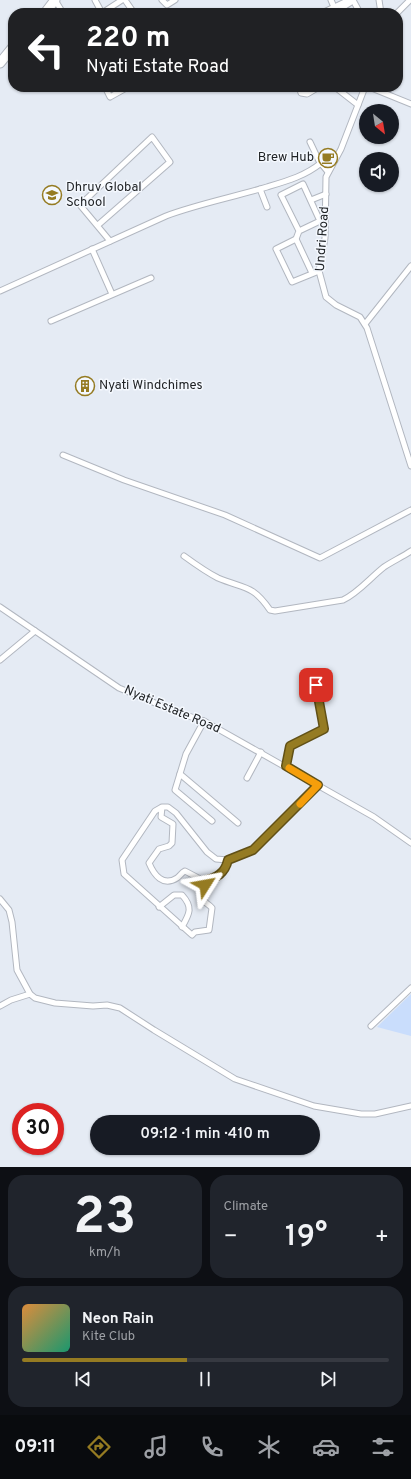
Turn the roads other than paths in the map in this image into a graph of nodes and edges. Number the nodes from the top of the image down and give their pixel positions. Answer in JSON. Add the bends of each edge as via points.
{"nodes":[{"id":1,"x":55,"y":0,"type":"edge"},
{"id":2,"x":122,"y":0,"type":"edge"},
{"id":3,"x":162,"y":0,"type":"edge"},
{"id":4,"x":175,"y":0,"type":"edge"},
{"id":5,"x":330,"y":0,"type":"edge"},
{"id":6,"x":352,"y":0,"type":"edge"},
{"id":7,"x":410,"y":0,"type":"edge"},
{"id":8,"x":334,"y":7,"type":"joint"},
{"id":9,"x":49,"y":8,"type":"edge"},
{"id":10,"x":110,"y":8,"type":"edge"},
{"id":11,"x":129,"y":8,"type":"edge"},
{"id":12,"x":341,"y":8,"type":"edge"},
{"id":13,"x":402,"y":8,"type":"edge"},
{"id":14,"x":8,"y":53,"type":"edge"},
{"id":15,"x":8,"y":61,"type":"edge"},
{"id":16,"x":0,"y":63,"type":"edge"},
{"id":17,"x":0,"y":70,"type":"edge"},
{"id":18,"x":108,"y":92,"type":"edge"},
{"id":19,"x":119,"y":92,"type":"edge"},
{"id":20,"x":301,"y":92,"type":"edge"},
{"id":21,"x":310,"y":92,"type":"edge"},
{"id":22,"x":341,"y":92,"type":"edge"},
{"id":23,"x":363,"y":92,"type":"edge"},
{"id":24,"x":381,"y":92,"type":"edge"},
{"id":25,"x":411,"y":104,"type":"edge"},
{"id":26,"x":358,"y":105,"type":"junction"},
{"id":27,"x":310,"y":142,"type":"dead end"},
{"id":28,"x":321,"y":163,"type":"junction"},
{"id":29,"x":328,"y":172,"type":"junction"},
{"id":30,"x":260,"y":189,"type":"junction"},
{"id":31,"x":326,"y":194,"type":"junction"},
{"id":32,"x":311,"y":200,"type":"junction"},
{"id":33,"x":267,"y":207,"type":"dead end"},
{"id":34,"x":98,"y":225,"type":"junction"},
{"id":35,"x":299,"y":231,"type":"junction"},
{"id":36,"x":296,"y":239,"type":"junction"},
{"id":37,"x":110,"y":241,"type":"junction"},
{"id":38,"x":92,"y":249,"type":"junction"},
{"id":39,"x":411,"y":266,"type":"edge"},
{"id":40,"x":319,"y":271,"type":"junction"},
{"id":41,"x":312,"y":273,"type":"junction"},
{"id":42,"x":151,"y":278,"type":"dead end"},
{"id":43,"x":0,"y":291,"type":"edge"},
{"id":44,"x":112,"y":294,"type":"junction"},
{"id":45,"x":51,"y":321,"type":"dead end"},
{"id":46,"x":365,"y":324,"type":"junction"},
{"id":47,"x":63,"y":455,"type":"dead end"},
{"id":48,"x":411,"y":466,"type":"edge"},
{"id":49,"x":411,"y":510,"type":"edge"},
{"id":50,"x":411,"y":552,"type":"edge"},
{"id":51,"x":184,"y":556,"type":"dead end"},
{"id":52,"x":0,"y":607,"type":"edge"},
{"id":53,"x":35,"y":631,"type":"junction"},
{"id":54,"x":0,"y":660,"type":"edge"},
{"id":55,"x":316,"y":678,"type":"dead end"},
{"id":56,"x":204,"y":721,"type":"junction"},
{"id":57,"x":261,"y":752,"type":"junction"},
{"id":58,"x":286,"y":766,"type":"junction"},
{"id":59,"x":180,"y":774,"type":"junction"},
{"id":60,"x":247,"y":778,"type":"dead end"},
{"id":61,"x":318,"y":785,"type":"junction"},
{"id":62,"x":162,"y":807,"type":"junction"},
{"id":63,"x":212,"y":821,"type":"dead end"},
{"id":64,"x":238,"y":823,"type":"dead end"},
{"id":65,"x":411,"y":843,"type":"edge"},
{"id":66,"x":228,"y":860,"type":"junction"},
{"id":67,"x":204,"y":881,"type":"junction"},
{"id":68,"x":0,"y":899,"type":"edge"},
{"id":69,"x":159,"y":907,"type":"junction"},
{"id":70,"x":182,"y":927,"type":"junction"},
{"id":71,"x":411,"y":988,"type":"edge"},
{"id":72,"x":30,"y":994,"type":"junction"},
{"id":73,"x":0,"y":1006,"type":"edge"},
{"id":74,"x":371,"y":1026,"type":"dead end"},
{"id":75,"x":411,"y":1106,"type":"edge"}],
"edges":[{"from":1,"to":9,"type":"highway"},
{"from":2,"to":10,"type":"street"},
{"from":2,"to":11,"type":"street"},
{"from":3,"to":4,"type":"street","via":[[167,4]]},
{"from":5,"to":8,"type":"street"},
{"from":6,"to":8,"type":"street"},
{"from":6,"to":12,"type":"street"},
{"from":7,"to":13,"type":"street"},
{"from":14,"to":16,"type":"highway"},
{"from":15,"to":17,"type":"highway"},
{"from":18,"to":19,"type":"street","via":[[110,97]]},
{"from":20,"to":21,"type":"street"},
{"from":22,"to":26,"type":"street"},
{"from":23,"to":26,"type":"street","name":"Undri Road"},
{"from":24,"to":25,"type":"street"},
{"from":26,"to":29,"type":"street","name":"Undri Road","via":[[341,149]]},
{"from":27,"to":28,"type":"street"},
{"from":28,"to":29,"type":"street"},
{"from":28,"to":30,"type":"street","via":[[311,172]]},
{"from":29,"to":31,"type":"street","name":"Undri Road"},
{"from":30,"to":33,"type":"street"},
{"from":30,"to":37,"type":"street","via":[[181,210]]},
{"from":31,"to":32,"type":"street"},
{"from":31,"to":40,"type":"street","name":"Undri Road","via":[[325,238]]},
{"from":32,"to":35,"type":"street","via":[[320,221]]},
{"from":32,"to":35,"type":"street","via":[[303,184],[281,195]]},
{"from":34,"to":34,"type":"street","via":[[80,205],[152,137],[170,162]]},
{"from":34,"to":37,"type":"street"},
{"from":35,"to":36,"type":"street"},
{"from":36,"to":41,"type":"street"},
{"from":36,"to":41,"type":"street","via":[[276,249],[292,282]]},
{"from":37,"to":38,"type":"street"},
{"from":38,"to":43,"type":"street"},
{"from":38,"to":44,"type":"street"},
{"from":39,"to":46,"type":"street"},
{"from":40,"to":41,"type":"street"},
{"from":40,"to":46,"type":"street","name":"Undri Road","via":[[326,296],[336,305],[360,317]]},
{"from":42,"to":44,"type":"street"},
{"from":44,"to":45,"type":"street"},
{"from":46,"to":48,"type":"street"},
{"from":47,"to":49,"type":"street","via":[[124,480],[225,514],[320,558]]},
{"from":50,"to":51,"type":"street","via":[[385,566],[343,600],[275,611],[270,610],[249,588],[216,577]]},
{"from":52,"to":53,"type":"street","name":"Nyati Estate Road"},
{"from":53,"to":54,"type":"street"},
{"from":53,"to":56,"type":"street","name":"Nyati Estate Road","via":[[119,688]]},
{"from":55,"to":58,"type":"street","via":[[324,729],[290,746]]},
{"from":56,"to":57,"type":"street","name":"Nyati Estate Road"},
{"from":56,"to":59,"type":"street","via":[[186,754]]},
{"from":57,"to":58,"type":"street","name":"Nyati Estate Road"},
{"from":57,"to":60,"type":"street"},
{"from":58,"to":61,"type":"street","name":"Nyati Estate Road"},
{"from":59,"to":63,"type":"street","via":[[175,790]]},
{"from":59,"to":64,"type":"street"},
{"from":61,"to":65,"type":"street","name":"Nyati Estate Road","via":[[374,817]]},
{"from":61,"to":66,"type":"street","via":[[253,850]]},
{"from":62,"to":66,"type":"street","via":[[168,807],[176,813],[207,852],[216,859]]},
{"from":62,"to":67,"type":"street","via":[[161,817],[172,824],[172,843],[159,848],[150,863],[153,870],[162,881],[173,880],[185,871]]},
{"from":62,"to":69,"type":"street","via":[[155,811],[122,860],[124,874]]},
{"from":66,"to":67,"type":"street","via":[[224,871]]},
{"from":67,"to":70,"type":"street","via":[[205,885],[200,892],[203,901],[212,908],[209,930],[195,932],[192,935]]},
{"from":68,"to":72,"type":"street","via":[[9,910],[17,970]]},
{"from":69,"to":70,"type":"street"},
{"from":69,"to":70,"type":"street","via":[[174,895],[182,895],[190,907],[190,913]]},
{"from":71,"to":74,"type":"street"},
{"from":72,"to":73,"type":"street"},
{"from":72,"to":75,"type":"street","via":[[55,1003],[108,1005],[120,1008],[235,1079],[314,1106],[375,1114]]}]}
